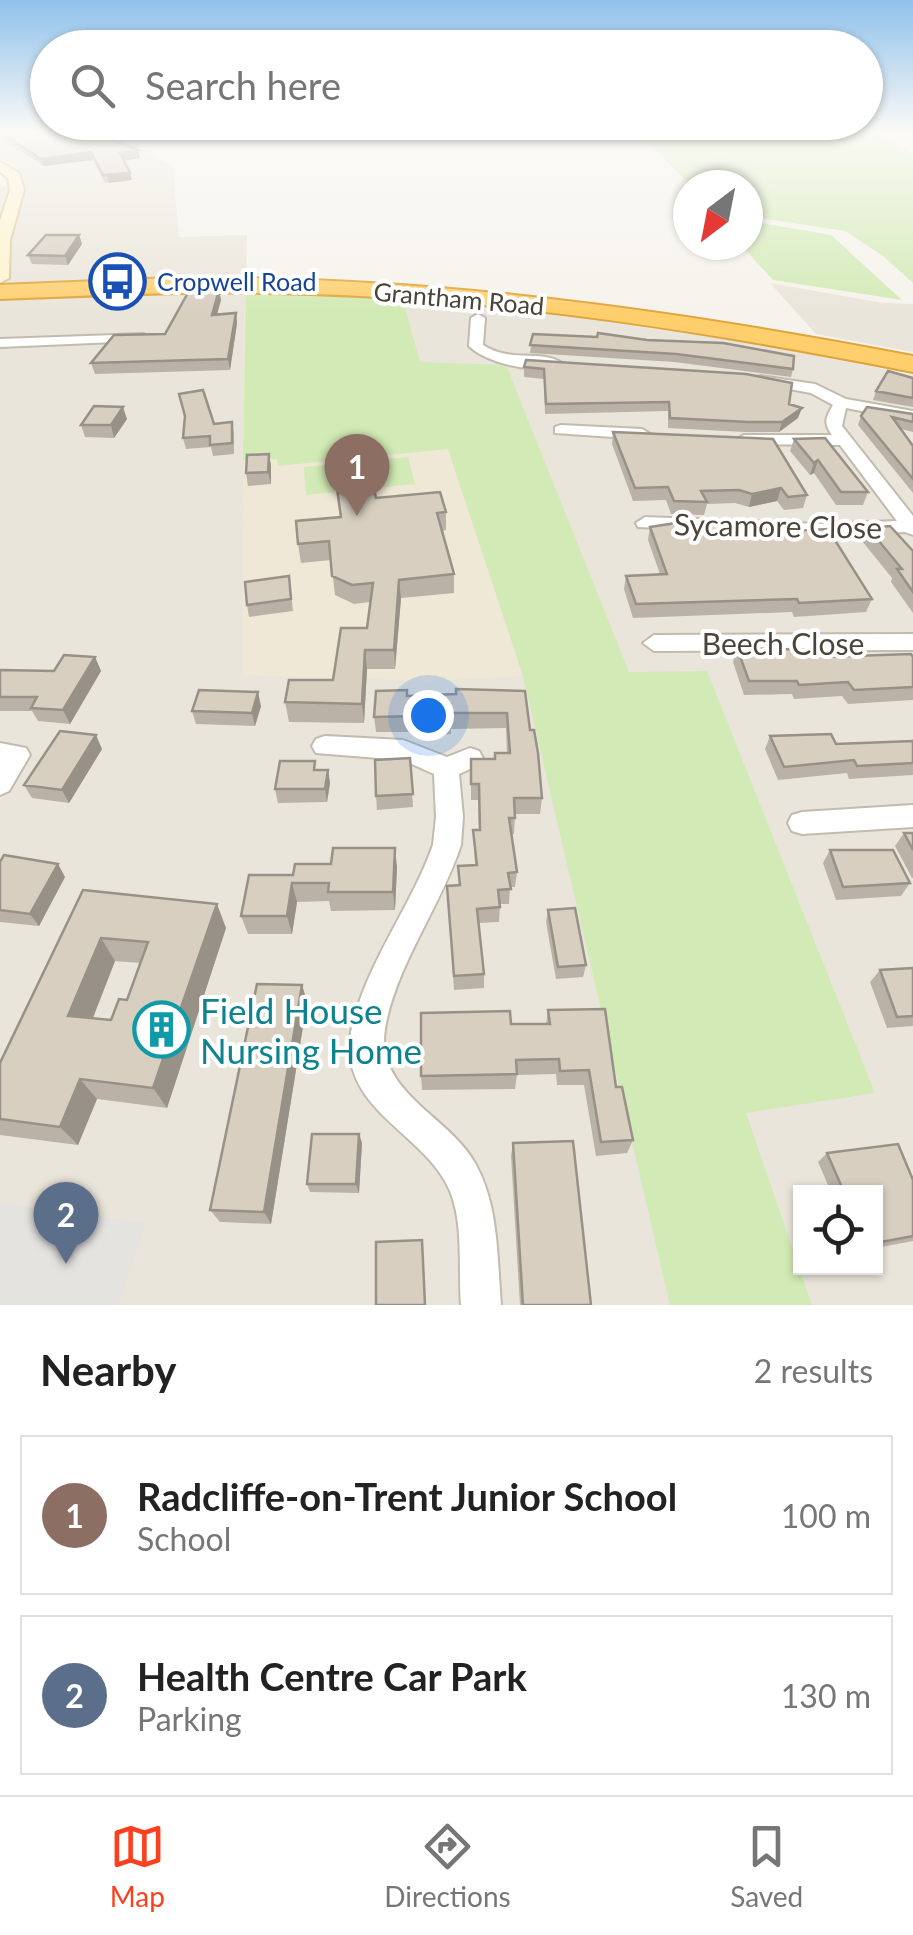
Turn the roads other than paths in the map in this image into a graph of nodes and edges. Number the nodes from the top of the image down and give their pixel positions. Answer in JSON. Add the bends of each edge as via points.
{"nodes":[{"id":1,"x":17,"y":191,"type":"edge"},
{"id":2,"x":0,"y":278,"type":"edge"},
{"id":3,"x":0,"y":292,"type":"edge"},
{"id":4,"x":478,"y":318,"type":"dead end"},
{"id":5,"x":148,"y":336,"type":"edge"},
{"id":6,"x":0,"y":342,"type":"edge"},
{"id":7,"x":579,"y":364,"type":"edge"},
{"id":8,"x":913,"y":364,"type":"edge"},
{"id":9,"x":737,"y":377,"type":"edge"},
{"id":10,"x":842,"y":403,"type":"junction"},
{"id":11,"x":913,"y":416,"type":"edge"},
{"id":12,"x":561,"y":430,"type":"dead end"},
{"id":13,"x":657,"y":435,"type":"edge"},
{"id":14,"x":728,"y":439,"type":"edge"},
{"id":15,"x":845,"y":440,"type":"junction"},
{"id":16,"x":646,"y":523,"type":"dead end"},
{"id":17,"x":912,"y":528,"type":"edge"},
{"id":18,"x":913,"y":642,"type":"edge"},
{"id":19,"x":654,"y":643,"type":"dead end"},
{"id":20,"x":325,"y":746,"type":"dead end"},
{"id":21,"x":0,"y":753,"type":"edge"},
{"id":22,"x":0,"y":784,"type":"edge"},
{"id":23,"x":913,"y":816,"type":"edge"},
{"id":24,"x":802,"y":823,"type":"dead end"},
{"id":25,"x":481,"y":1305,"type":"edge"}],
"edges":[{"from":1,"to":2,"type":"street","via":[[2,240]]},
{"from":3,"to":8,"type":"highway","name":"Grantham Road","via":[[229,284],[428,294],[706,324]]},
{"from":4,"to":7,"type":"street","via":[[476,346],[492,358]]},
{"from":5,"to":6,"type":"street"},
{"from":9,"to":10,"type":"street","via":[[806,387]]},
{"from":10,"to":11,"type":"street"},
{"from":10,"to":15,"type":"street","via":[[832,422]]},
{"from":12,"to":13,"type":"street"},
{"from":14,"to":15,"type":"street"},
{"from":15,"to":17,"type":"street"},
{"from":16,"to":17,"type":"street","name":"Sycamore Close"},
{"from":18,"to":19,"type":"street","name":"Beech Close"},
{"from":20,"to":25,"type":"street","via":[[382,746],[458,763],[448,841],[369,1015],[366,1052],[382,1089],[447,1150],[465,1181]]},
{"from":21,"to":22,"type":"street","via":[[17,755]]},
{"from":23,"to":24,"type":"street"}]}
